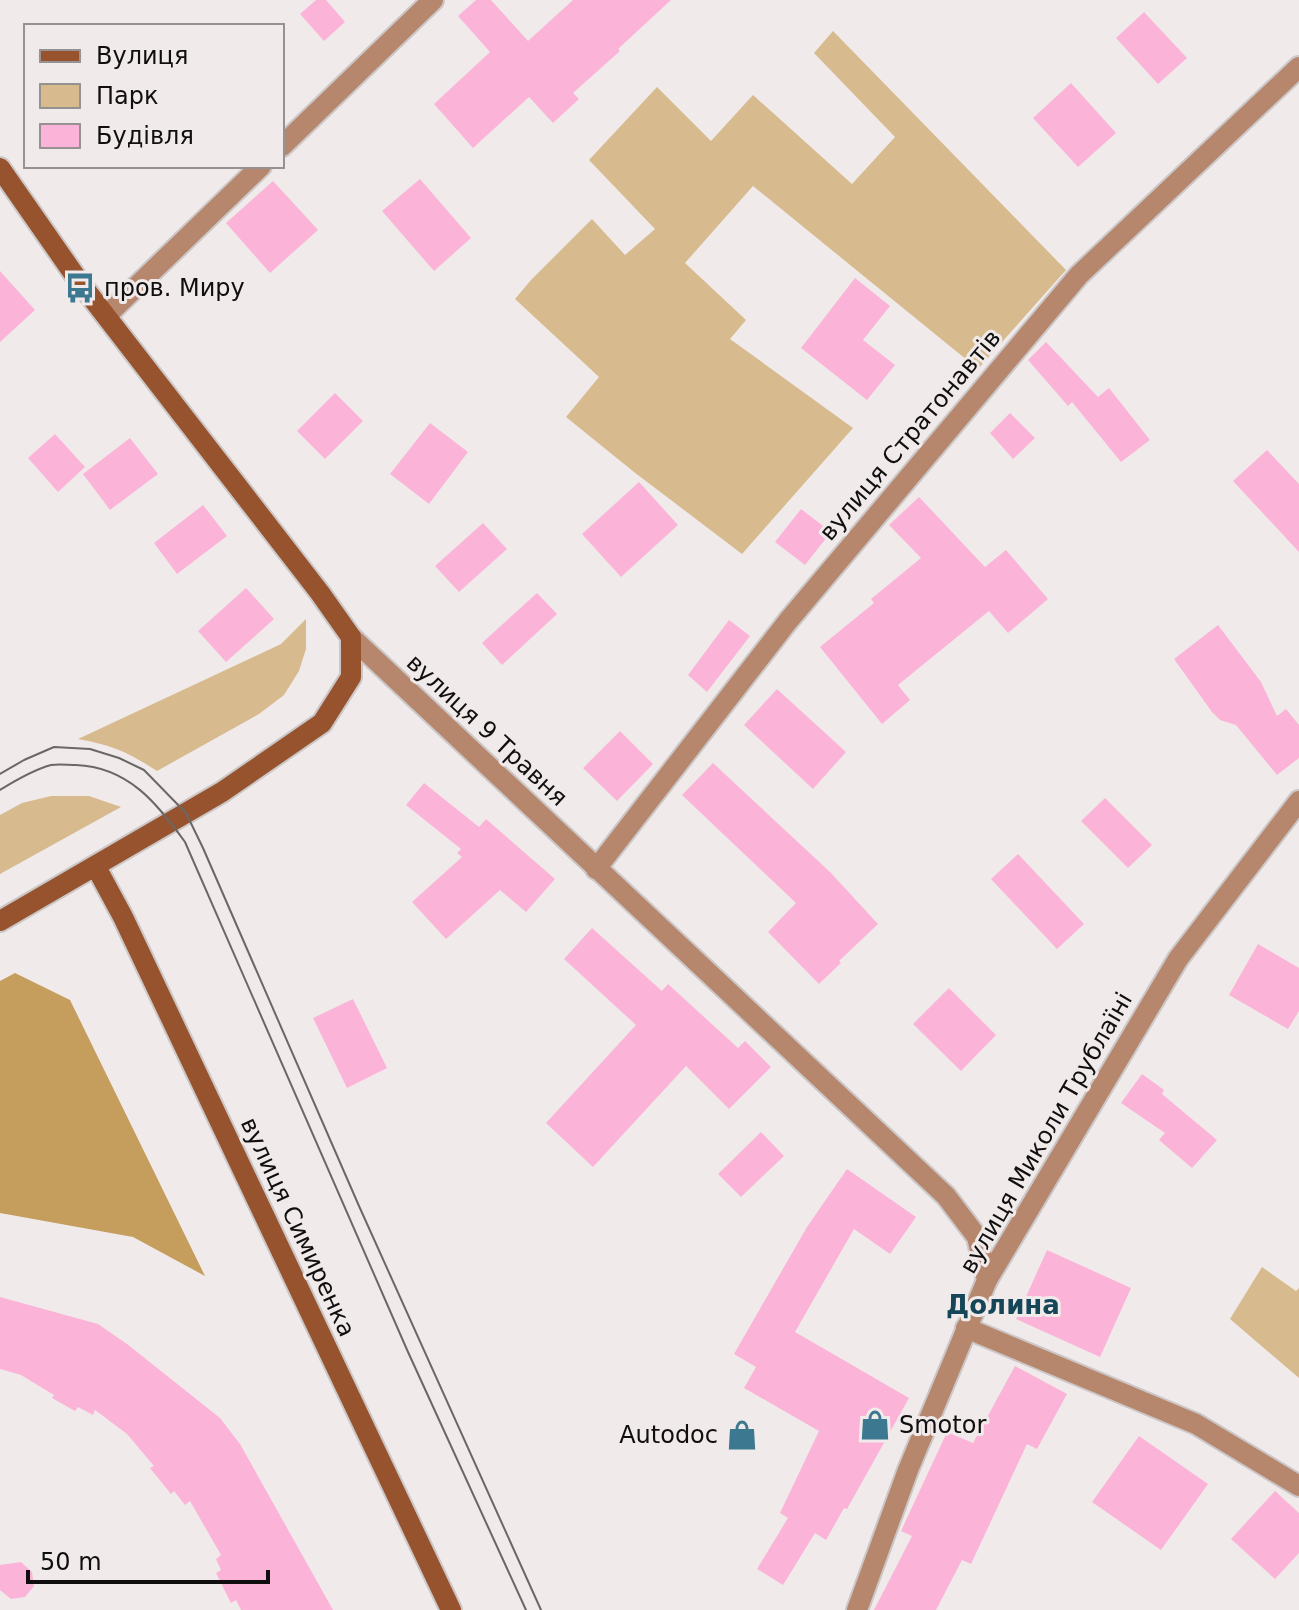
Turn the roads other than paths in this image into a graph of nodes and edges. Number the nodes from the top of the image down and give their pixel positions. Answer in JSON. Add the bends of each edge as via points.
{"nodes":[{"id":1,"x":433,"y":0,"type":"edge"},
{"id":2,"x":1299,"y":67,"type":"edge"},
{"id":3,"x":284,"y":144,"type":"edge"},
{"id":4,"x":0,"y":168,"type":"edge"},
{"id":5,"x":259,"y":168,"type":"edge"},
{"id":6,"x":107,"y":315,"type":"junction"},
{"id":7,"x":351,"y":637,"type":"junction"},
{"id":8,"x":1299,"y":801,"type":"edge"},
{"id":9,"x":96,"y":867,"type":"junction"},
{"id":10,"x":596,"y":869,"type":"junction"},
{"id":11,"x":0,"y":921,"type":"edge"},
{"id":12,"x":987,"y":1280,"type":"junction"},
{"id":13,"x":966,"y":1328,"type":"junction"},
{"id":14,"x":1299,"y":1486,"type":"edge"},
{"id":15,"x":451,"y":1610,"type":"edge"},
{"id":16,"x":857,"y":1610,"type":"edge"}],
"edges":[{"from":1,"to":3,"type":"street"},
{"from":2,"to":10,"type":"street","name":"вулиця Стратонавтів","via":[[1079,275],[788,621]]},
{"from":4,"to":6,"type":"main road","name":"вулиця 9 Травня"},
{"from":5,"to":6,"type":"street"},
{"from":6,"to":7,"type":"main road","name":"вулиця 9 Травня"},
{"from":7,"to":9,"type":"main road","via":[[351,677],[322,723],[222,792]]},
{"from":7,"to":10,"type":"street","name":"вулиця 9 Травня"},
{"from":8,"to":12,"type":"street","name":"вулиця Миколи Трублаїні","via":[[1178,959]]},
{"from":9,"to":11,"type":"main road"},
{"from":9,"to":15,"type":"main road","name":"вулиця Симиренка"},
{"from":10,"to":12,"type":"street","name":"вулиця 9 Травня","via":[[946,1196],[977,1237]]},
{"from":12,"to":13,"type":"street","name":"вулиця Миколи Трублаїні"},
{"from":13,"to":14,"type":"street","via":[[1196,1424]]},
{"from":13,"to":16,"type":"street","name":"вулиця Миколи Трублаїні"}]}
